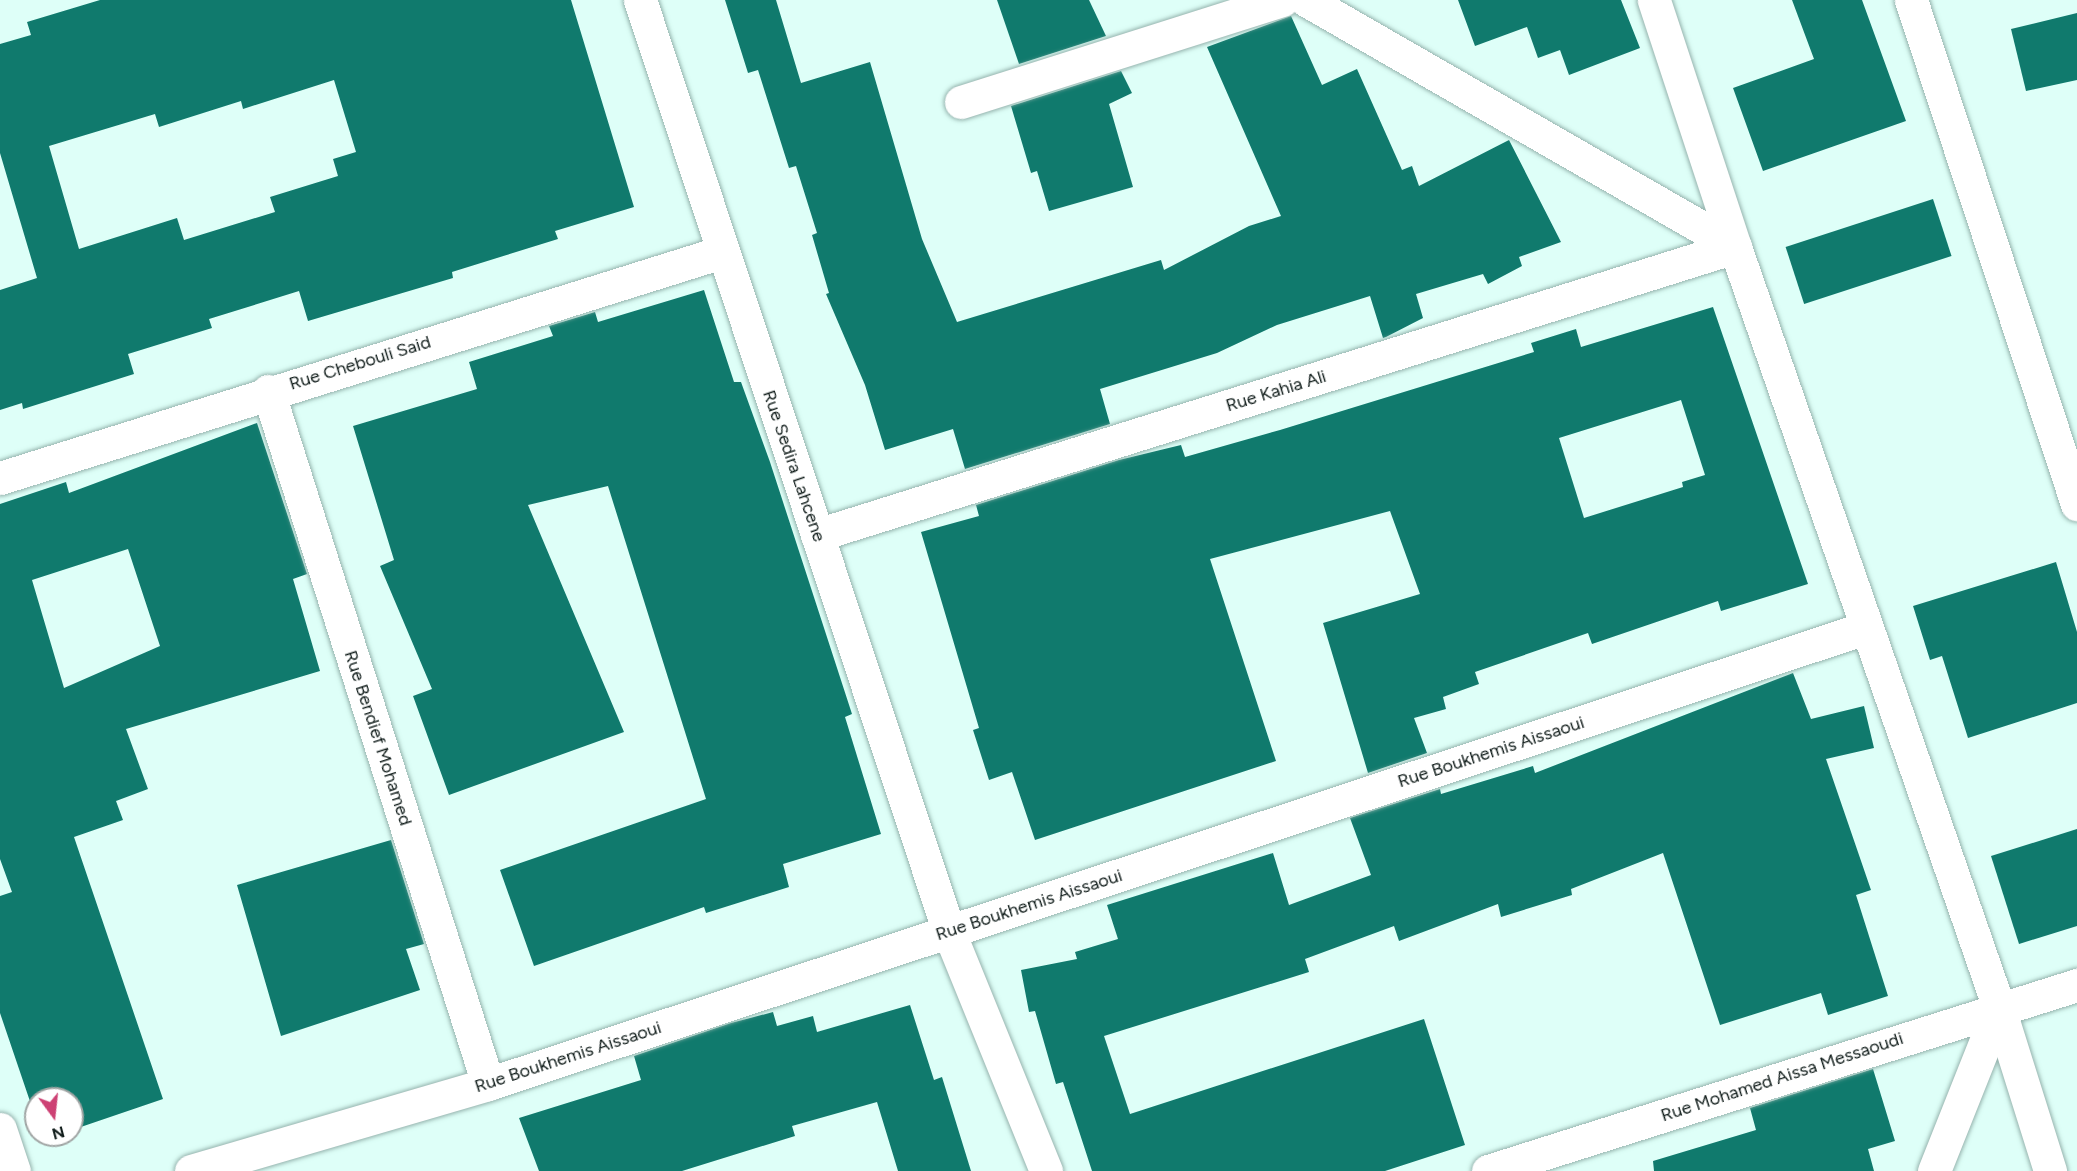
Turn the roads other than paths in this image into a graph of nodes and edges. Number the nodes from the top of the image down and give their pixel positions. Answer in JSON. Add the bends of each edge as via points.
{"nodes":[{"id":1,"x":639,"y":0,"type":"edge"},
{"id":2,"x":1282,"y":0,"type":"edge"},
{"id":3,"x":1306,"y":0,"type":"edge"},
{"id":4,"x":1654,"y":0,"type":"edge"},
{"id":5,"x":1911,"y":0,"type":"edge"},
{"id":6,"x":961,"y":102,"type":"dead end"},
{"id":7,"x":1734,"y":247,"type":"junction"},
{"id":8,"x":722,"y":252,"type":"junction"},
{"id":9,"x":268,"y":391,"type":"junction"},
{"id":10,"x":0,"y":478,"type":"edge"},
{"id":11,"x":2077,"y":504,"type":"edge"},
{"id":12,"x":817,"y":535,"type":"junction"},
{"id":13,"x":1865,"y":628,"type":"junction"},
{"id":14,"x":949,"y":932,"type":"junction"},
{"id":15,"x":2077,"y":985,"type":"edge"},
{"id":16,"x":1999,"y":1008,"type":"junction"},
{"id":17,"x":488,"y":1084,"type":"junction"},
{"id":18,"x":0,"y":1129,"type":"edge"},
{"id":19,"x":14,"y":1171,"type":"edge"},
{"id":20,"x":191,"y":1171,"type":"edge"},
{"id":21,"x":1046,"y":1171,"type":"edge"},
{"id":22,"x":1488,"y":1171,"type":"edge"},
{"id":23,"x":1934,"y":1171,"type":"edge"},
{"id":24,"x":2050,"y":1171,"type":"edge"}],
"edges":[{"from":1,"to":8,"type":"street","name":"Rue Sedira Lahcene"},
{"from":2,"to":6,"type":"street"},
{"from":3,"to":7,"type":"street"},
{"from":4,"to":7,"type":"street"},
{"from":5,"to":11,"type":"street"},
{"from":7,"to":12,"type":"street","name":"Rue Kahia Ali"},
{"from":7,"to":13,"type":"street"},
{"from":8,"to":9,"type":"street","name":"Rue Chebouli Said"},
{"from":8,"to":12,"type":"street","name":"Rue Sedira Lahcene"},
{"from":9,"to":10,"type":"street","name":"Rue Chebouli Said"},
{"from":9,"to":17,"type":"street","name":"Rue Bendief Mohamed"},
{"from":12,"to":14,"type":"street","name":"Rue Sedira Lahcene"},
{"from":13,"to":14,"type":"street","name":"Rue Boukhemis Aissaoui"},
{"from":13,"to":16,"type":"street"},
{"from":14,"to":17,"type":"street","name":"Rue Boukhemis Aissaoui"},
{"from":14,"to":21,"type":"street","name":"Rue Sedira Lahcene"},
{"from":15,"to":16,"type":"street","name":"Rue Mohamed Aissa Messaoudi"},
{"from":16,"to":22,"type":"street","name":"Rue Mohamed Aissa Messaoudi"},
{"from":16,"to":23,"type":"street"},
{"from":16,"to":24,"type":"street"},
{"from":17,"to":20,"type":"street","name":"Rue Boukhemis Aissaoui"},
{"from":18,"to":19,"type":"street"}]}
